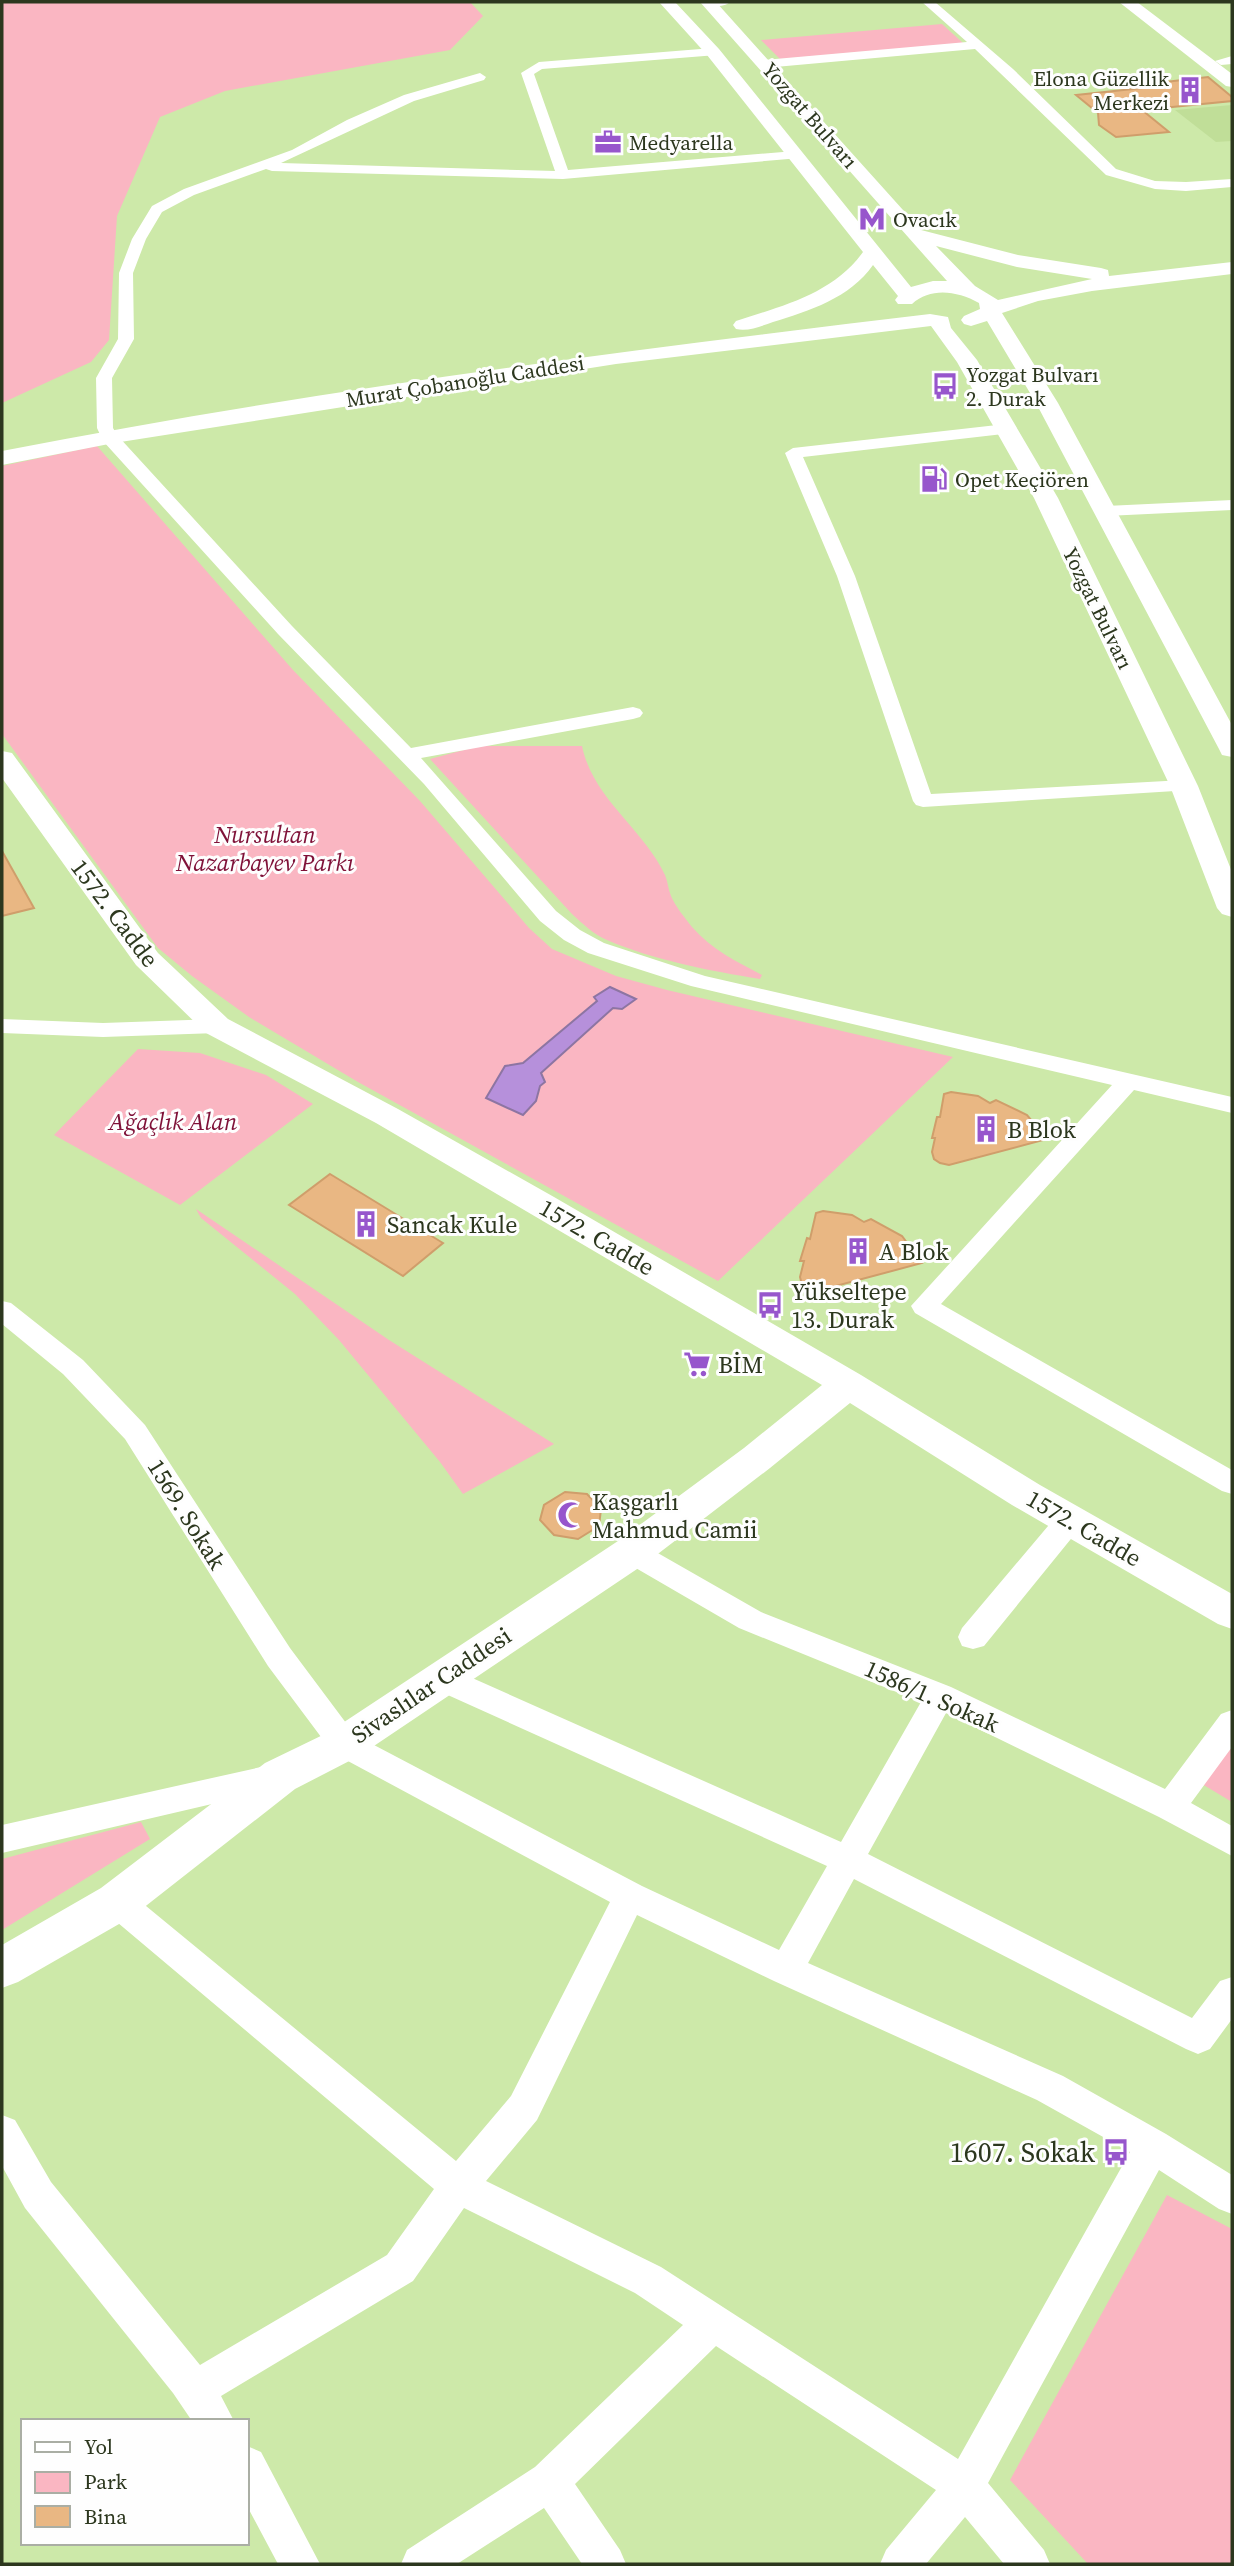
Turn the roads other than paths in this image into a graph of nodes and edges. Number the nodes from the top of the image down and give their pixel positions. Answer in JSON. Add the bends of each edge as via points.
{"nodes":[{"id":1,"x":667,"y":2,"type":"edge"},
{"id":2,"x":714,"y":2,"type":"edge"},
{"id":3,"x":928,"y":2,"type":"edge"},
{"id":4,"x":1127,"y":2,"type":"edge"},
{"id":5,"x":1145,"y":2,"type":"edge"},
{"id":6,"x":978,"y":45,"type":"junction"},
{"id":7,"x":713,"y":52,"type":"junction"},
{"id":8,"x":764,"y":64,"type":"junction"},
{"id":9,"x":1228,"y":64,"type":"edge"},
{"id":10,"x":480,"y":78,"type":"dead end"},
{"id":11,"x":1232,"y":82,"type":"edge"},
{"id":12,"x":794,"y":155,"type":"junction"},
{"id":13,"x":260,"y":167,"type":"junction"},
{"id":14,"x":563,"y":175,"type":"junction"},
{"id":15,"x":1232,"y":183,"type":"edge"},
{"id":16,"x":914,"y":234,"type":"junction"},
{"id":17,"x":874,"y":251,"type":"junction"},
{"id":18,"x":1232,"y":259,"type":"edge"},
{"id":19,"x":1232,"y":268,"type":"edge"},
{"id":20,"x":1110,"y":277,"type":"junction"},
{"id":21,"x":972,"y":291,"type":"junction"},
{"id":22,"x":906,"y":298,"type":"junction"},
{"id":23,"x":878,"y":304,"type":"dead end"},
{"id":24,"x":852,"y":309,"type":"dead end"},
{"id":25,"x":990,"y":310,"type":"junction"},
{"id":26,"x":935,"y":321,"type":"junction"},
{"id":27,"x":734,"y":328,"type":"junction"},
{"id":28,"x":786,"y":335,"type":"junction"},
{"id":29,"x":902,"y":342,"type":"dead end"},
{"id":30,"x":926,"y":349,"type":"dead end"},
{"id":31,"x":1017,"y":352,"type":"junction"},
{"id":32,"x":966,"y":360,"type":"junction"},
{"id":33,"x":1006,"y":429,"type":"junction"},
{"id":34,"x":107,"y":432,"type":"junction"},
{"id":35,"x":2,"y":448,"type":"edge"},
{"id":36,"x":2,"y":458,"type":"edge"},
{"id":37,"x":1232,"y":505,"type":"edge"},
{"id":38,"x":1106,"y":511,"type":"junction"},
{"id":39,"x":633,"y":713,"type":"dead end"},
{"id":40,"x":1232,"y":749,"type":"edge"},
{"id":41,"x":407,"y":755,"type":"junction"},
{"id":42,"x":2,"y":758,"type":"edge"},
{"id":43,"x":1184,"y":786,"type":"junction"},
{"id":44,"x":1232,"y":908,"type":"edge"},
{"id":45,"x":2,"y":1026,"type":"edge"},
{"id":46,"x":217,"y":1026,"type":"junction"},
{"id":47,"x":1127,"y":1083,"type":"junction"},
{"id":48,"x":1232,"y":1105,"type":"edge"},
{"id":49,"x":2,"y":1310,"type":"edge"},
{"id":50,"x":848,"y":1384,"type":"junction"},
{"id":51,"x":1232,"y":1483,"type":"edge"},
{"id":52,"x":1069,"y":1521,"type":"junction"},
{"id":53,"x":632,"y":1552,"type":"junction"},
{"id":54,"x":1232,"y":1613,"type":"edge"},
{"id":55,"x":974,"y":1637,"type":"dead end"},
{"id":56,"x":441,"y":1678,"type":"junction"},
{"id":57,"x":940,"y":1696,"type":"junction"},
{"id":58,"x":1232,"y":1723,"type":"edge"},
{"id":59,"x":344,"y":1744,"type":"junction"},
{"id":60,"x":280,"y":1776,"type":"junction"},
{"id":61,"x":1170,"y":1807,"type":"junction"},
{"id":62,"x":2,"y":1839,"type":"edge"},
{"id":63,"x":1232,"y":1842,"type":"edge"},
{"id":64,"x":848,"y":1860,"type":"junction"},
{"id":65,"x":630,"y":1896,"type":"junction"},
{"id":66,"x":117,"y":1902,"type":"junction"},
{"id":67,"x":2,"y":1968,"type":"edge"},
{"id":68,"x":786,"y":1970,"type":"junction"},
{"id":69,"x":1232,"y":1992,"type":"edge"},
{"id":70,"x":2,"y":2132,"type":"edge"},
{"id":71,"x":1153,"y":2146,"type":"junction"},
{"id":72,"x":458,"y":2186,"type":"junction"},
{"id":73,"x":1232,"y":2196,"type":"edge"},
{"id":74,"x":713,"y":2322,"type":"junction"},
{"id":75,"x":194,"y":2390,"type":"junction"},
{"id":76,"x":214,"y":2419,"type":"edge"},
{"id":77,"x":248,"y":2468,"type":"edge"},
{"id":78,"x":549,"y":2481,"type":"junction"},
{"id":79,"x":965,"y":2486,"type":"junction"},
{"id":80,"x":300,"y":2564,"type":"edge"},
{"id":81,"x":421,"y":2564,"type":"edge"},
{"id":82,"x":606,"y":2564,"type":"edge"},
{"id":83,"x":901,"y":2564,"type":"edge"},
{"id":84,"x":1030,"y":2564,"type":"edge"}],
"edges":[{"from":1,"to":7,"type":"main road","name":"Yozgat Bulvarı"},
{"from":2,"to":8,"type":"main road","name":"Yozgat Bulvarı"},
{"from":3,"to":6,"type":"street"},
{"from":4,"to":11,"type":"main road"},
{"from":5,"to":9,"type":"main road"},
{"from":6,"to":8,"type":"street"},
{"from":6,"to":15,"type":"street","via":[[1111,172],[1156,187]]},
{"from":7,"to":12,"type":"main road","name":"Yozgat Bulvarı"},
{"from":7,"to":14,"type":"street","via":[[551,65],[527,73]]},
{"from":8,"to":16,"type":"main road","name":"Yozgat Bulvarı"},
{"from":10,"to":13,"type":"street","via":[[409,98]]},
{"from":12,"to":14,"type":"street"},
{"from":12,"to":17,"type":"main road","name":"Yozgat Bulvarı"},
{"from":13,"to":14,"type":"street"},
{"from":13,"to":34,"type":"street","via":[[173,198],[157,209],[145,226],[126,273],[126,339],[106,372]]},
{"from":16,"to":20,"type":"main road","via":[[1003,258]]},
{"from":16,"to":21,"type":"main road","name":"Yozgat Bulvarı"},
{"from":17,"to":22,"type":"main road","name":"Yozgat Bulvarı"},
{"from":17,"to":27,"type":"main road","via":[[849,282],[817,300]]},
{"from":18,"to":20,"type":"main road"},
{"from":19,"to":20,"type":"main road"},
{"from":20,"to":21,"type":"main road"},
{"from":20,"to":25,"type":"main road","name":"Murat Çobanoğlu Caddesi"},
{"from":20,"to":31,"type":"main road","via":[[1054,301],[1029,321],[1018,338]]},
{"from":21,"to":22,"type":"main road","via":[[932,288]]},
{"from":21,"to":25,"type":"main road","name":"Yozgat Bulvarı","via":[[988,300]]},
{"from":22,"to":23,"type":"main road"},
{"from":22,"to":26,"type":"main road","name":"Yozgat Bulvarı","via":[[910,312]]},
{"from":24,"to":27,"type":"main road","name":"Murat Çobanoğlu Caddesi"},
{"from":25,"to":26,"type":"main road","name":"Murat Çobanoğlu Caddesi","via":[[970,320]]},
{"from":25,"to":31,"type":"main road"},
{"from":26,"to":28,"type":"main road","name":"Murat Çobanoğlu Caddesi"},
{"from":26,"to":32,"type":"main road","name":"Yozgat Bulvarı"},
{"from":27,"to":34,"type":"main road","name":"Murat Çobanoğlu Caddesi"},
{"from":28,"to":29,"type":"main road","via":[[835,334]]},
{"from":28,"to":34,"type":"main road","name":"Murat Çobanoğlu Caddesi"},
{"from":30,"to":32,"type":"main road"},
{"from":31,"to":38,"type":"main road"},
{"from":32,"to":33,"type":"main road","name":"Yozgat Bulvarı"},
{"from":33,"to":43,"type":"main road","name":"Yozgat Bulvarı","via":[[1046,498]]},
{"from":33,"to":43,"type":"street","via":[[793,453],[846,576],[923,801]]},
{"from":34,"to":35,"type":"main road","name":"Murat Çobanoğlu Caddesi"},
{"from":34,"to":36,"type":"main road","name":"Murat Çobanoğlu Caddesi"},
{"from":34,"to":41,"type":"street","via":[[285,630]]},
{"from":37,"to":38,"type":"street"},
{"from":38,"to":40,"type":"main road"},
{"from":39,"to":41,"type":"street"},
{"from":41,"to":47,"type":"street","via":[[548,916],[596,948],[699,981]]},
{"from":42,"to":46,"type":"main road","name":"1572. Cadde","via":[[147,959]]},
{"from":43,"to":44,"type":"main road","name":"Yozgat Bulvarı"},
{"from":45,"to":46,"type":"street","via":[[103,1030]]},
{"from":46,"to":50,"type":"main road","name":"1572. Cadde","via":[[387,1116]]},
{"from":47,"to":48,"type":"street"},
{"from":47,"to":51,"type":"street","via":[[924,1306]]},
{"from":49,"to":59,"type":"street","name":"1569. Sokak","via":[[73,1367],[135,1432],[279,1657]]},
{"from":50,"to":52,"type":"main road","name":"1572. Cadde"},
{"from":50,"to":53,"type":"main road","name":"Sivaslılar Caddesi"},
{"from":52,"to":54,"type":"main road","name":"1572. Cadde"},
{"from":52,"to":55,"type":"street"},
{"from":53,"to":56,"type":"main road","name":"Sivaslılar Caddesi"},
{"from":53,"to":57,"type":"street","name":"1586/1. Sokak","via":[[750,1620]]},
{"from":56,"to":59,"type":"main road","name":"Sivaslılar Caddesi"},
{"from":56,"to":64,"type":"street"},
{"from":57,"to":61,"type":"street","name":"1586/1. Sokak"},
{"from":57,"to":64,"type":"street"},
{"from":58,"to":61,"type":"street"},
{"from":59,"to":60,"type":"main road","name":"Sivaslılar Caddesi"},
{"from":59,"to":65,"type":"street"},
{"from":60,"to":62,"type":"street"},
{"from":60,"to":66,"type":"main road","name":"Sivaslılar Caddesi"},
{"from":61,"to":63,"type":"street","name":"1586/1. Sokak"},
{"from":64,"to":68,"type":"street"},
{"from":64,"to":69,"type":"street","via":[[1198,2038]]},
{"from":65,"to":68,"type":"street"},
{"from":65,"to":72,"type":"street","via":[[524,2108]]},
{"from":66,"to":67,"type":"main road","name":"Sivaslılar Caddesi"},
{"from":66,"to":72,"type":"street"},
{"from":68,"to":71,"type":"street","via":[[1050,2088]]},
{"from":70,"to":75,"type":"street","via":[[38,2195]]},
{"from":71,"to":73,"type":"street"},
{"from":71,"to":79,"type":"street"},
{"from":72,"to":74,"type":"street","via":[[648,2280]]},
{"from":72,"to":75,"type":"street","via":[[400,2268]]},
{"from":74,"to":78,"type":"street"},
{"from":74,"to":79,"type":"street"},
{"from":75,"to":76,"type":"street"},
{"from":77,"to":80,"type":"street"},
{"from":78,"to":81,"type":"street"},
{"from":78,"to":82,"type":"street"},
{"from":79,"to":83,"type":"street"},
{"from":79,"to":84,"type":"street"}]}
